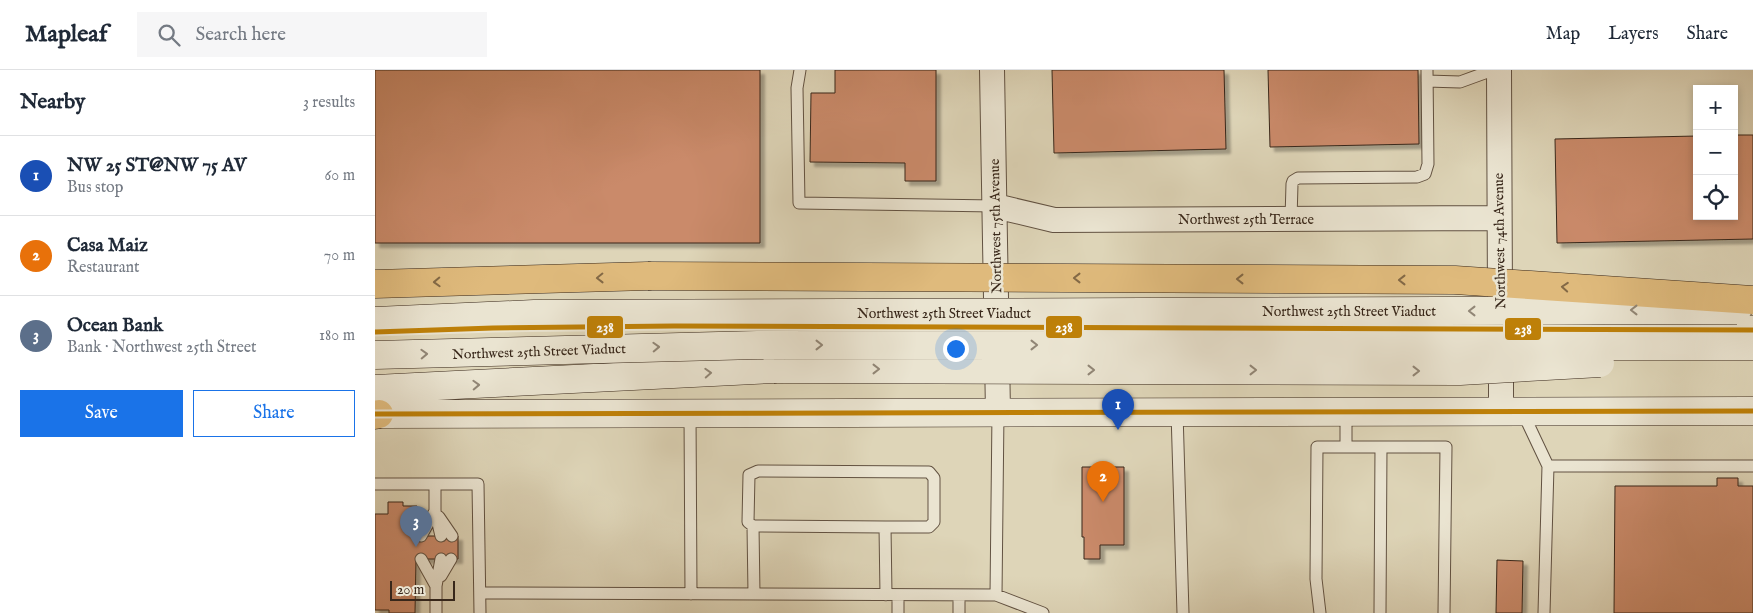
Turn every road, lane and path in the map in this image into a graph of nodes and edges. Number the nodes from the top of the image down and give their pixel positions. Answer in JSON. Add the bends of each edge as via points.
{"nodes":[{"id":1,"x":800,"y":70,"type":"edge"},
{"id":2,"x":992,"y":70,"type":"edge"},
{"id":3,"x":1493,"y":70,"type":"edge"},
{"id":4,"x":1499,"y":70,"type":"edge"},
{"id":5,"x":1427,"y":76,"type":"edge"},
{"id":6,"x":995,"y":206,"type":"junction"},
{"id":7,"x":1291,"y":218,"type":"junction"},
{"id":8,"x":1499,"y":218,"type":"junction"},
{"id":9,"x":375,"y":284,"type":"edge"},
{"id":10,"x":1753,"y":300,"type":"edge"},
{"id":11,"x":1753,"y":310,"type":"edge"},
{"id":12,"x":375,"y":322,"type":"edge"},
{"id":13,"x":998,"y":326,"type":"junction"},
{"id":14,"x":1501,"y":329,"type":"junction"},
{"id":15,"x":1753,"y":330,"type":"edge"},
{"id":16,"x":375,"y":332,"type":"edge"},
{"id":17,"x":1753,"y":346,"type":"edge"},
{"id":18,"x":1753,"y":354,"type":"edge"},
{"id":19,"x":375,"y":355,"type":"edge"},
{"id":20,"x":376,"y":408,"type":"edge"},
{"id":21,"x":1753,"y":410,"type":"edge"},
{"id":22,"x":1511,"y":411,"type":"junction"},
{"id":23,"x":998,"y":412,"type":"junction"},
{"id":24,"x":1177,"y":412,"type":"junction"},
{"id":25,"x":1346,"y":412,"type":"junction"},
{"id":26,"x":690,"y":413,"type":"junction"},
{"id":27,"x":1346,"y":446,"type":"junction"},
{"id":28,"x":1381,"y":446,"type":"junction"},
{"id":29,"x":1548,"y":466,"type":"junction"},
{"id":30,"x":1753,"y":466,"type":"edge"},
{"id":31,"x":375,"y":484,"type":"edge"},
{"id":32,"x":435,"y":484,"type":"junction"},
{"id":33,"x":435,"y":511,"type":"junction"},
{"id":34,"x":753,"y":526,"type":"junction"},
{"id":35,"x":885,"y":527,"type":"junction"},
{"id":36,"x":436,"y":586,"type":"junction"},
{"id":37,"x":481,"y":593,"type":"junction"},
{"id":38,"x":691,"y":594,"type":"junction"},
{"id":39,"x":754,"y":594,"type":"junction"},
{"id":40,"x":886,"y":595,"type":"junction"},
{"id":41,"x":898,"y":595,"type":"junction"},
{"id":42,"x":959,"y":595,"type":"junction"},
{"id":43,"x":996,"y":595,"type":"junction"},
{"id":44,"x":1028,"y":610,"type":"edge"},
{"id":45,"x":436,"y":613,"type":"edge"},
{"id":46,"x":480,"y":613,"type":"edge"},
{"id":47,"x":899,"y":613,"type":"edge"},
{"id":48,"x":959,"y":613,"type":"edge"},
{"id":49,"x":1043,"y":613,"type":"edge"},
{"id":50,"x":1183,"y":613,"type":"edge"},
{"id":51,"x":1320,"y":613,"type":"edge"},
{"id":52,"x":1380,"y":613,"type":"edge"},
{"id":53,"x":1444,"y":613,"type":"edge"},
{"id":54,"x":1544,"y":613,"type":"edge"}],
"edges":[{"from":1,"to":6,"type":"lane","via":[[797,88],[799,204]]},
{"from":2,"to":6,"type":"street","name":"Northwest 75th Avenue"},
{"from":3,"to":5,"type":"lane","via":[[1460,82]]},
{"from":4,"to":8,"type":"street","name":"Northwest 74th Avenue"},
{"from":5,"to":7,"type":"lane","via":[[1428,164],[1425,174],[1417,177],[1298,178],[1292,184]]},
{"from":6,"to":7,"type":"street","name":"Northwest 25th Terrace","via":[[1054,220]]},
{"from":6,"to":13,"type":"street","name":"Northwest 75th Avenue"},
{"from":7,"to":8,"type":"street","name":"Northwest 25th Terrace"},
{"from":8,"to":14,"type":"street","name":"Northwest 74th Avenue"},
{"from":10,"to":9,"type":"highway","one_way":true,"bridge":true,"via":[[1455,280],[648,276]]},
{"from":11,"to":12,"type":"main road","name":"Northwest 25th Street Viaduct","one_way":true,"bridge":true,"via":[[544,314]]},
{"from":13,"to":14,"type":"main road"},
{"from":13,"to":16,"type":"main road","via":[[673,326]]},
{"from":13,"to":23,"type":"street","name":"Northwest 75th Avenue"},
{"from":14,"to":15,"type":"main road"},
{"from":14,"to":22,"type":"street","name":"Northwest 74th Avenue"},
{"from":19,"to":17,"type":"main road","name":"Northwest 25th Street Viaduct","one_way":true,"bridge":true,"via":[[757,344]]},
{"from":20,"to":18,"type":"main road","one_way":true,"bridge":true,"via":[[774,369],[1460,371]]},
{"from":20,"to":26,"type":"main road"},
{"from":21,"to":22,"type":"main road"},
{"from":22,"to":25,"type":"main road"},
{"from":22,"to":29,"type":"lane","via":[[1532,435]]},
{"from":23,"to":24,"type":"main road"},
{"from":23,"to":26,"type":"main road"},
{"from":23,"to":43,"type":"lane"},
{"from":24,"to":25,"type":"main road"},
{"from":24,"to":50,"type":"lane"},
{"from":25,"to":27,"type":"lane"},
{"from":26,"to":38,"type":"lane"},
{"from":27,"to":28,"type":"lane"},
{"from":27,"to":51,"type":"lane","via":[[1317,446],[1316,579]]},
{"from":28,"to":52,"type":"lane"},
{"from":28,"to":53,"type":"lane","via":[[1446,447]]},
{"from":29,"to":30,"type":"lane"},
{"from":29,"to":54,"type":"lane"},
{"from":31,"to":32,"type":"lane"},
{"from":32,"to":33,"type":"lane"},
{"from":32,"to":37,"type":"lane","via":[[477,484]]},
{"from":33,"to":33,"type":"lane","via":[[436,536]]},
{"from":34,"to":35,"type":"lane"},
{"from":34,"to":35,"type":"lane","via":[[748,522],[749,475],[759,471],[929,472],[934,478],[934,522],[929,527]]},
{"from":34,"to":39,"type":"lane"},
{"from":35,"to":40,"type":"lane"},
{"from":36,"to":36,"type":"lane","via":[[436,559]]},
{"from":36,"to":45,"type":"lane"},
{"from":37,"to":38,"type":"lane"},
{"from":37,"to":46,"type":"lane"},
{"from":38,"to":39,"type":"lane"},
{"from":39,"to":40,"type":"lane"},
{"from":40,"to":41,"type":"lane"},
{"from":41,"to":42,"type":"lane"},
{"from":41,"to":47,"type":"lane"},
{"from":42,"to":43,"type":"lane"},
{"from":42,"to":48,"type":"lane"},
{"from":43,"to":44,"type":"lane"},
{"from":44,"to":49,"type":"lane"}]}
